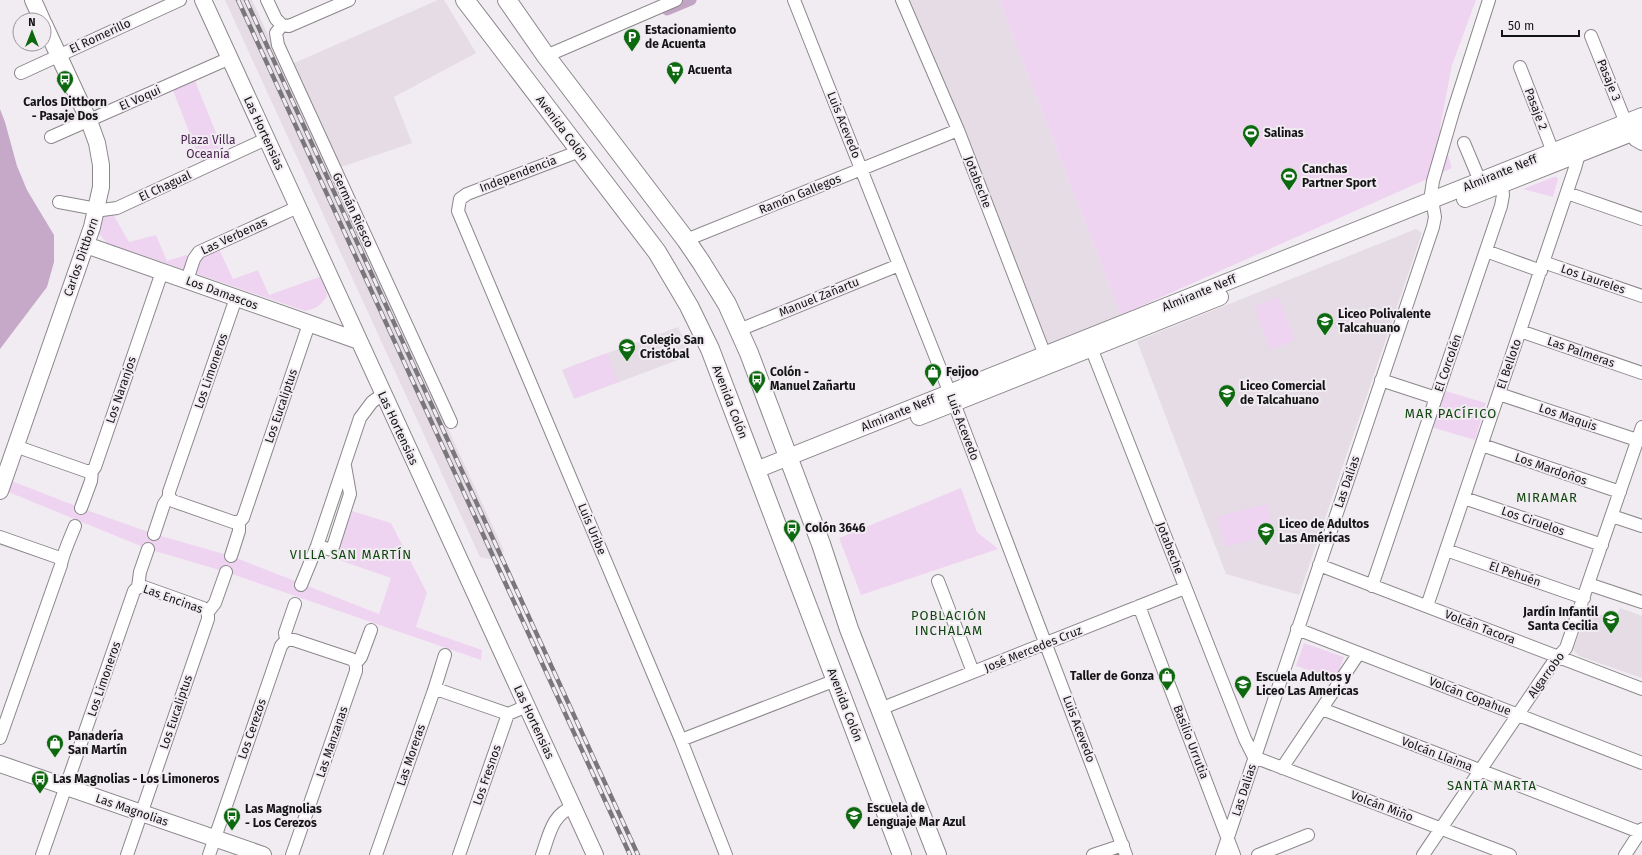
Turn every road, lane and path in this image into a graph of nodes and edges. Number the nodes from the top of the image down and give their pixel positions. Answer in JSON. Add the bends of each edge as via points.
{"nodes":[{"id":1,"x":33,"y":0,"type":"edge"},
{"id":2,"x":180,"y":0,"type":"edge"},
{"id":3,"x":203,"y":0,"type":"edge"},
{"id":4,"x":268,"y":0,"type":"edge"},
{"id":5,"x":349,"y":0,"type":"edge"},
{"id":6,"x":465,"y":0,"type":"edge"},
{"id":7,"x":507,"y":0,"type":"edge"},
{"id":8,"x":676,"y":0,"type":"edge"},
{"id":9,"x":794,"y":0,"type":"edge"},
{"id":10,"x":902,"y":0,"type":"edge"},
{"id":11,"x":1489,"y":0,"type":"edge"},
{"id":12,"x":38,"y":12,"type":"edge"},
{"id":13,"x":282,"y":25,"type":"junction"},
{"id":14,"x":1591,"y":36,"type":"dead end"},
{"id":15,"x":52,"y":42,"type":"edge"},
{"id":16,"x":58,"y":56,"type":"junction"},
{"id":17,"x":546,"y":56,"type":"junction"},
{"id":18,"x":230,"y":58,"type":"junction"},
{"id":19,"x":1520,"y":67,"type":"dead end"},
{"id":20,"x":21,"y":73,"type":"dead end"},
{"id":21,"x":1642,"y":116,"type":"edge"},
{"id":22,"x":89,"y":120,"type":"junction"},
{"id":23,"x":958,"y":130,"type":"junction"},
{"id":24,"x":1635,"y":133,"type":"edge"},
{"id":25,"x":51,"y":138,"type":"dead end"},
{"id":26,"x":266,"y":139,"type":"junction"},
{"id":27,"x":1464,"y":143,"type":"dead end"},
{"id":28,"x":1577,"y":149,"type":"junction"},
{"id":29,"x":580,"y":151,"type":"junction"},
{"id":30,"x":1553,"y":152,"type":"junction"},
{"id":31,"x":861,"y":170,"type":"junction"},
{"id":32,"x":1480,"y":181,"type":"junction"},
{"id":33,"x":1502,"y":185,"type":"junction"},
{"id":34,"x":1567,"y":193,"type":"junction"},
{"id":35,"x":58,"y":202,"type":"dead end"},
{"id":36,"x":459,"y":203,"type":"joint"},
{"id":37,"x":1433,"y":205,"type":"junction"},
{"id":38,"x":298,"y":207,"type":"junction"},
{"id":39,"x":97,"y":209,"type":"junction"},
{"id":40,"x":1642,"y":219,"type":"edge"},
{"id":41,"x":686,"y":240,"type":"junction"},
{"id":42,"x":86,"y":245,"type":"junction"},
{"id":43,"x":1486,"y":251,"type":"junction"},
{"id":44,"x":899,"y":265,"type":"junction"},
{"id":45,"x":1542,"y":266,"type":"junction"},
{"id":46,"x":162,"y":272,"type":"junction"},
{"id":47,"x":187,"y":280,"type":"junction"},
{"id":48,"x":1642,"y":296,"type":"edge"},
{"id":49,"x":236,"y":298,"type":"junction"},
{"id":50,"x":309,"y":324,"type":"junction"},
{"id":51,"x":739,"y":330,"type":"junction"},
{"id":52,"x":1520,"y":332,"type":"junction"},
{"id":53,"x":359,"y":341,"type":"junction"},
{"id":54,"x":1089,"y":343,"type":"junction"},
{"id":55,"x":1047,"y":360,"type":"junction"},
{"id":56,"x":1642,"y":373,"type":"edge"},
{"id":57,"x":1381,"y":380,"type":"junction"},
{"id":58,"x":383,"y":394,"type":"junction"},
{"id":59,"x":1499,"y":394,"type":"junction"},
{"id":60,"x":952,"y":398,"type":"junction"},
{"id":61,"x":1436,"y":398,"type":"junction"},
{"id":62,"x":451,"y":422,"type":"dead end"},
{"id":63,"x":1642,"y":427,"type":"edge"},
{"id":64,"x":1482,"y":445,"type":"junction"},
{"id":65,"x":15,"y":446,"type":"junction"},
{"id":66,"x":1638,"y":446,"type":"edge"},
{"id":67,"x":791,"y":461,"type":"junction"},
{"id":68,"x":92,"y":471,"type":"junction"},
{"id":69,"x":758,"y":475,"type":"junction"},
{"id":70,"x":0,"y":491,"type":"edge"},
{"id":71,"x":1620,"y":492,"type":"junction"},
{"id":72,"x":169,"y":497,"type":"junction"},
{"id":73,"x":1464,"y":498,"type":"junction"},
{"id":74,"x":81,"y":508,"type":"dead end"},
{"id":75,"x":1612,"y":516,"type":"junction"},
{"id":76,"x":239,"y":522,"type":"junction"},
{"id":77,"x":75,"y":526,"type":"dead end"},
{"id":78,"x":1642,"y":526,"type":"edge"},
{"id":79,"x":154,"y":534,"type":"dead end"},
{"id":80,"x":0,"y":537,"type":"edge"},
{"id":81,"x":1602,"y":545,"type":"junction"},
{"id":82,"x":148,"y":549,"type":"dead end"},
{"id":83,"x":1446,"y":550,"type":"junction"},
{"id":84,"x":231,"y":556,"type":"dead end"},
{"id":85,"x":61,"y":560,"type":"junction"},
{"id":86,"x":1319,"y":565,"type":"junction"},
{"id":87,"x":226,"y":572,"type":"dead end"},
{"id":88,"x":938,"y":581,"type":"dead end"},
{"id":89,"x":1588,"y":584,"type":"junction"},
{"id":90,"x":301,"y":585,"type":"dead end"},
{"id":91,"x":1372,"y":586,"type":"junction"},
{"id":92,"x":138,"y":587,"type":"junction"},
{"id":93,"x":1185,"y":588,"type":"junction"},
{"id":94,"x":1584,"y":598,"type":"junction"},
{"id":95,"x":1642,"y":602,"type":"edge"},
{"id":96,"x":295,"y":604,"type":"dead end"},
{"id":97,"x":1139,"y":606,"type":"junction"},
{"id":98,"x":1427,"y":606,"type":"junction"},
{"id":99,"x":208,"y":612,"type":"junction"},
{"id":100,"x":1297,"y":629,"type":"junction"},
{"id":101,"x":371,"y":630,"type":"dead end"},
{"id":102,"x":286,"y":640,"type":"junction"},
{"id":103,"x":1046,"y":643,"type":"junction"},
{"id":104,"x":1359,"y":653,"type":"junction"},
{"id":105,"x":445,"y":655,"type":"dead end"},
{"id":106,"x":1558,"y":657,"type":"junction"},
{"id":107,"x":356,"y":663,"type":"junction"},
{"id":108,"x":973,"y":672,"type":"junction"},
{"id":109,"x":836,"y":680,"type":"junction"},
{"id":110,"x":1642,"y":689,"type":"edge"},
{"id":111,"x":435,"y":690,"type":"junction"},
{"id":112,"x":526,"y":706,"type":"junction"},
{"id":113,"x":880,"y":709,"type":"junction"},
{"id":114,"x":1322,"y":709,"type":"junction"},
{"id":115,"x":508,"y":714,"type":"junction"},
{"id":116,"x":1518,"y":715,"type":"junction"},
{"id":117,"x":0,"y":738,"type":"edge"},
{"id":118,"x":681,"y":740,"type":"junction"},
{"id":119,"x":1254,"y":758,"type":"junction"},
{"id":120,"x":1642,"y":763,"type":"edge"},
{"id":121,"x":0,"y":764,"type":"edge"},
{"id":122,"x":1282,"y":768,"type":"junction"},
{"id":123,"x":1480,"y":770,"type":"junction"},
{"id":124,"x":66,"y":787,"type":"junction"},
{"id":125,"x":574,"y":807,"type":"junction"},
{"id":126,"x":141,"y":813,"type":"junction"},
{"id":127,"x":1441,"y":828,"type":"junction"},
{"id":128,"x":1641,"y":832,"type":"edge"},
{"id":129,"x":1308,"y":835,"type":"dead end"},
{"id":130,"x":215,"y":838,"type":"junction"},
{"id":131,"x":1228,"y":839,"type":"junction"},
{"id":132,"x":1124,"y":850,"type":"edge"},
{"id":133,"x":42,"y":855,"type":"edge"},
{"id":134,"x":127,"y":855,"type":"edge"},
{"id":135,"x":209,"y":855,"type":"edge"},
{"id":136,"x":264,"y":855,"type":"edge"},
{"id":137,"x":292,"y":855,"type":"edge"},
{"id":138,"x":376,"y":855,"type":"edge"},
{"id":139,"x":459,"y":855,"type":"edge"},
{"id":140,"x":542,"y":855,"type":"edge"},
{"id":141,"x":595,"y":855,"type":"edge"},
{"id":142,"x":726,"y":855,"type":"edge"},
{"id":143,"x":902,"y":855,"type":"edge"},
{"id":144,"x":937,"y":855,"type":"edge"},
{"id":145,"x":1093,"y":855,"type":"edge"},
{"id":146,"x":1222,"y":855,"type":"edge"},
{"id":147,"x":1234,"y":855,"type":"edge"},
{"id":148,"x":1258,"y":855,"type":"edge"},
{"id":149,"x":1423,"y":855,"type":"edge"},
{"id":150,"x":1510,"y":855,"type":"edge"},
{"id":151,"x":1625,"y":855,"type":"edge"}],
"edges":[{"from":1,"to":12,"type":"street"},
{"from":2,"to":16,"type":"street","name":"El Romerillo"},
{"from":3,"to":18,"type":"street","name":"Las Hortensias"},
{"from":4,"to":13,"type":"street","via":[[276,19]]},
{"from":5,"to":13,"type":"street","via":[[289,26]]},
{"from":6,"to":29,"type":"main road","name":"Avenida Colón"},
{"from":7,"to":17,"type":"main road"},
{"from":8,"to":17,"type":"street"},
{"from":9,"to":31,"type":"street","name":"Luis Acevedo"},
{"from":10,"to":23,"type":"street","name":"Jotabeche"},
{"from":11,"to":37,"type":"street","name":"Las Dalias","via":[[1443,146],[1432,189]]},
{"from":13,"to":62,"type":"street","name":"Germán Riesco","via":[[276,33],[278,45]]},
{"from":14,"to":24,"type":"street","name":"Pasaje 3"},
{"from":15,"to":16,"type":"street","name":"Carlos Dittborn"},
{"from":16,"to":20,"type":"street","name":"El Romerillo"},
{"from":16,"to":22,"type":"street","name":"Carlos Dittborn"},
{"from":17,"to":41,"type":"main road"},
{"from":18,"to":22,"type":"street","name":"El Voqui"},
{"from":18,"to":26,"type":"street","name":"Las Hortensias"},
{"from":19,"to":30,"type":"street","name":"Pasaje 2"},
{"from":21,"to":24,"type":"street","name":"Almirante Neff"},
{"from":22,"to":25,"type":"street","name":"El Voqui"},
{"from":22,"to":39,"type":"street","name":"Carlos Dittborn","via":[[101,165]]},
{"from":23,"to":31,"type":"street","name":"Ramón Gallegos"},
{"from":23,"to":55,"type":"street","name":"Jotabeche"},
{"from":24,"to":28,"type":"street","name":"Almirante Neff"},
{"from":26,"to":38,"type":"street","name":"Las Hortensias"},
{"from":26,"to":39,"type":"street","name":"El Chagual","via":[[118,208]]},
{"from":27,"to":32,"type":"street"},
{"from":28,"to":30,"type":"street","name":"Almirante Neff"},
{"from":28,"to":33,"type":"street","name":"Almirante Neff"},
{"from":28,"to":34,"type":"street","name":"El Belloto"},
{"from":29,"to":36,"type":"street","name":"Independencia","via":[[472,192],[463,196]]},
{"from":29,"to":69,"type":"main road","name":"Avenida Colón","via":[[657,252],[686,299],[710,349]]},
{"from":30,"to":32,"type":"street","name":"Almirante Neff"},
{"from":31,"to":41,"type":"street","name":"Ramón Gallegos"},
{"from":31,"to":44,"type":"street","name":"Luis Acevedo"},
{"from":32,"to":37,"type":"street","name":"Almirante Neff"},
{"from":33,"to":37,"type":"street","name":"Almirante Neff"},
{"from":33,"to":43,"type":"street","name":"El Corcolén","via":[[1501,206]]},
{"from":34,"to":40,"type":"street"},
{"from":34,"to":45,"type":"street","name":"El Belloto"},
{"from":35,"to":39,"type":"street","name":"El Chagual"},
{"from":36,"to":118,"type":"street","name":"Luis Uribe","via":[[460,218]]},
{"from":37,"to":54,"type":"street","name":"Almirante Neff"},
{"from":37,"to":57,"type":"street","name":"Las Dalias","via":[[1433,227]]},
{"from":38,"to":47,"type":"street","name":"Las Verbenas","via":[[201,251],[196,256]]},
{"from":38,"to":53,"type":"street","name":"Las Hortensias"},
{"from":39,"to":42,"type":"street","name":"Carlos Dittborn"},
{"from":41,"to":51,"type":"main road","via":[[714,283]]},
{"from":42,"to":46,"type":"street","name":"Los Damascos"},
{"from":42,"to":65,"type":"street","name":"Carlos Dittborn"},
{"from":43,"to":45,"type":"street","name":"Los Laureles"},
{"from":43,"to":61,"type":"street","name":"El Corcolén"},
{"from":44,"to":51,"type":"street","name":"Manuel Zañartu"},
{"from":44,"to":60,"type":"street","name":"Luis Acevedo"},
{"from":45,"to":48,"type":"street","name":"Los Laureles"},
{"from":45,"to":52,"type":"street","name":"El Belloto"},
{"from":46,"to":47,"type":"street","name":"Los Damascos"},
{"from":46,"to":68,"type":"street","name":"Los Naranjos"},
{"from":47,"to":49,"type":"street","name":"Los Damascos"},
{"from":49,"to":50,"type":"street","name":"Los Damascos"},
{"from":49,"to":72,"type":"street","name":"Los Limoneros"},
{"from":50,"to":53,"type":"street","name":"Los Damascos"},
{"from":50,"to":76,"type":"street","name":"Los Eucaliptus","via":[[243,518]]},
{"from":51,"to":67,"type":"main road"},
{"from":52,"to":56,"type":"street","name":"Las Palmeras"},
{"from":52,"to":59,"type":"street","name":"El Belloto"},
{"from":53,"to":58,"type":"street","name":"Las Hortensias"},
{"from":54,"to":55,"type":"street","name":"Almirante Neff"},
{"from":54,"to":93,"type":"street","name":"Jotabeche"},
{"from":55,"to":60,"type":"street","name":"Almirante Neff"},
{"from":57,"to":61,"type":"street"},
{"from":57,"to":86,"type":"street","name":"Las Dalias"},
{"from":58,"to":90,"type":"street","via":[[364,412]]},
{"from":58,"to":112,"type":"street","name":"Las Hortensias"},
{"from":59,"to":64,"type":"street","name":"El Belloto"},
{"from":59,"to":66,"type":"street","name":"Los Maquis"},
{"from":60,"to":67,"type":"street","name":"Almirante Neff"},
{"from":60,"to":103,"type":"street","name":"Luis Acevedo"},
{"from":61,"to":91,"type":"street","name":"El Corcolén"},
{"from":63,"to":66,"type":"street","name":"Algarrobo"},
{"from":64,"to":71,"type":"street","name":"Los Mardoños"},
{"from":64,"to":73,"type":"street","name":"El Belloto"},
{"from":65,"to":68,"type":"street"},
{"from":65,"to":70,"type":"street","name":"Carlos Dittborn"},
{"from":66,"to":71,"type":"street","name":"Algarrobo"},
{"from":67,"to":69,"type":"street","name":"Almirante Neff"},
{"from":67,"to":113,"type":"main road","via":[[849,629]]},
{"from":68,"to":74,"type":"street","name":"Los Naranjos"},
{"from":69,"to":109,"type":"main road","name":"Avenida Colón"},
{"from":71,"to":75,"type":"street","name":"Algarrobo"},
{"from":72,"to":76,"type":"street","via":[[173,501]]},
{"from":72,"to":79,"type":"street","name":"Los Limoneros","via":[[164,504]]},
{"from":73,"to":81,"type":"street","name":"Los Ciruelos"},
{"from":73,"to":83,"type":"street","name":"El Belloto"},
{"from":75,"to":78,"type":"street"},
{"from":75,"to":81,"type":"street","name":"Algarrobo"},
{"from":76,"to":84,"type":"street","name":"Los Eucaliptus","via":[[240,531]]},
{"from":77,"to":85,"type":"street"},
{"from":80,"to":85,"type":"street"},
{"from":81,"to":89,"type":"street","name":"Algarrobo"},
{"from":82,"to":92,"type":"street","name":"Los Limoneros"},
{"from":83,"to":94,"type":"street","name":"El Pehuén"},
{"from":83,"to":98,"type":"street","name":"El Belloto"},
{"from":85,"to":117,"type":"street"},
{"from":86,"to":91,"type":"street","name":"Volcán Tacora"},
{"from":86,"to":100,"type":"street","name":"Las Dalias"},
{"from":87,"to":99,"type":"street","name":"Los Eucaliptus","via":[[215,603]]},
{"from":88,"to":108,"type":"street"},
{"from":89,"to":94,"type":"street","name":"Algarrobo"},
{"from":89,"to":95,"type":"street"},
{"from":91,"to":98,"type":"street","name":"Volcán Tacora"},
{"from":92,"to":99,"type":"street","name":"Las Encinas","via":[[196,605]]},
{"from":92,"to":124,"type":"street","name":"Los Limoneros","via":[[134,591]]},
{"from":93,"to":97,"type":"street","name":"José Mercedes Cruz"},
{"from":93,"to":119,"type":"street","name":"Jotabeche","via":[[1244,739]]},
{"from":94,"to":106,"type":"street","name":"Algarrobo","via":[[1566,648]]},
{"from":96,"to":102,"type":"street","name":"Los Cerezos","via":[[285,633]]},
{"from":97,"to":103,"type":"street","name":"José Mercedes Cruz"},
{"from":97,"to":131,"type":"street","name":"Basilio Urrutia"},
{"from":98,"to":106,"type":"street","name":"Volcán Tacora"},
{"from":99,"to":126,"type":"street","name":"Los Eucaliptus","via":[[208,619]]},
{"from":100,"to":104,"type":"street","name":"Volcán Copahue"},
{"from":100,"to":119,"type":"street","name":"Las Dalias"},
{"from":101,"to":107,"type":"street","name":"Las Manzanas"},
{"from":102,"to":107,"type":"street","via":[[301,642]]},
{"from":102,"to":130,"type":"street","name":"Los Cerezos","via":[[281,646]]},
{"from":103,"to":108,"type":"street","name":"José Mercedes Cruz"},
{"from":103,"to":132,"type":"street","name":"Luis Acevedo"},
{"from":104,"to":114,"type":"street"},
{"from":104,"to":116,"type":"street","name":"Volcán Copahue"},
{"from":105,"to":111,"type":"street","name":"Las Moreras"},
{"from":106,"to":110,"type":"street","name":"Volcán Tacora"},
{"from":106,"to":116,"type":"street","name":"Algarrobo"},
{"from":107,"to":137,"type":"street","name":"Las Manzanas","via":[[356,671]]},
{"from":108,"to":113,"type":"street","name":"José Mercedes Cruz"},
{"from":109,"to":118,"type":"street"},
{"from":109,"to":143,"type":"main road","name":"Avenida Colón"},
{"from":111,"to":115,"type":"street"},
{"from":111,"to":138,"type":"street","name":"Las Moreras"},
{"from":112,"to":115,"type":"street"},
{"from":112,"to":125,"type":"street","name":"Las Hortensias"},
{"from":113,"to":144,"type":"main road"},
{"from":114,"to":122,"type":"street"},
{"from":114,"to":123,"type":"street","name":"Volcán Llaima"},
{"from":115,"to":139,"type":"street","name":"Los Fresnos"},
{"from":116,"to":120,"type":"street","name":"Volcán Copahue"},
{"from":116,"to":123,"type":"street","name":"Algarrobo"},
{"from":118,"to":142,"type":"street","name":"Luis Uribe"},
{"from":119,"to":122,"type":"street","name":"Volcán Miño"},
{"from":119,"to":131,"type":"street","name":"Las Dalias"},
{"from":121,"to":124,"type":"street","name":"Las Magnolias"},
{"from":122,"to":127,"type":"street","name":"Volcán Miño"},
{"from":123,"to":127,"type":"street","name":"Algarrobo"},
{"from":123,"to":128,"type":"street","name":"Volcán Llaima"},
{"from":124,"to":126,"type":"street","name":"Las Magnolias"},
{"from":124,"to":133,"type":"street","name":"Los Limoneros"},
{"from":125,"to":140,"type":"street","via":[[556,818]]},
{"from":125,"to":141,"type":"street","name":"Las Hortensias"},
{"from":126,"to":130,"type":"street","name":"Las Magnolias"},
{"from":126,"to":134,"type":"street","name":"Los Eucaliptus"},
{"from":127,"to":149,"type":"street","name":"Algarrobo"},
{"from":127,"to":150,"type":"street","name":"Volcán Miño"},
{"from":128,"to":151,"type":"street"},
{"from":129,"to":148,"type":"street"},
{"from":130,"to":135,"type":"street","name":"Los Cerezos"},
{"from":130,"to":136,"type":"street","name":"Las Magnolias"},
{"from":131,"to":146,"type":"street","name":"Las Dalias"},
{"from":131,"to":147,"type":"street","name":"Basilio Urrutia"},
{"from":132,"to":145,"type":"street"}]}
